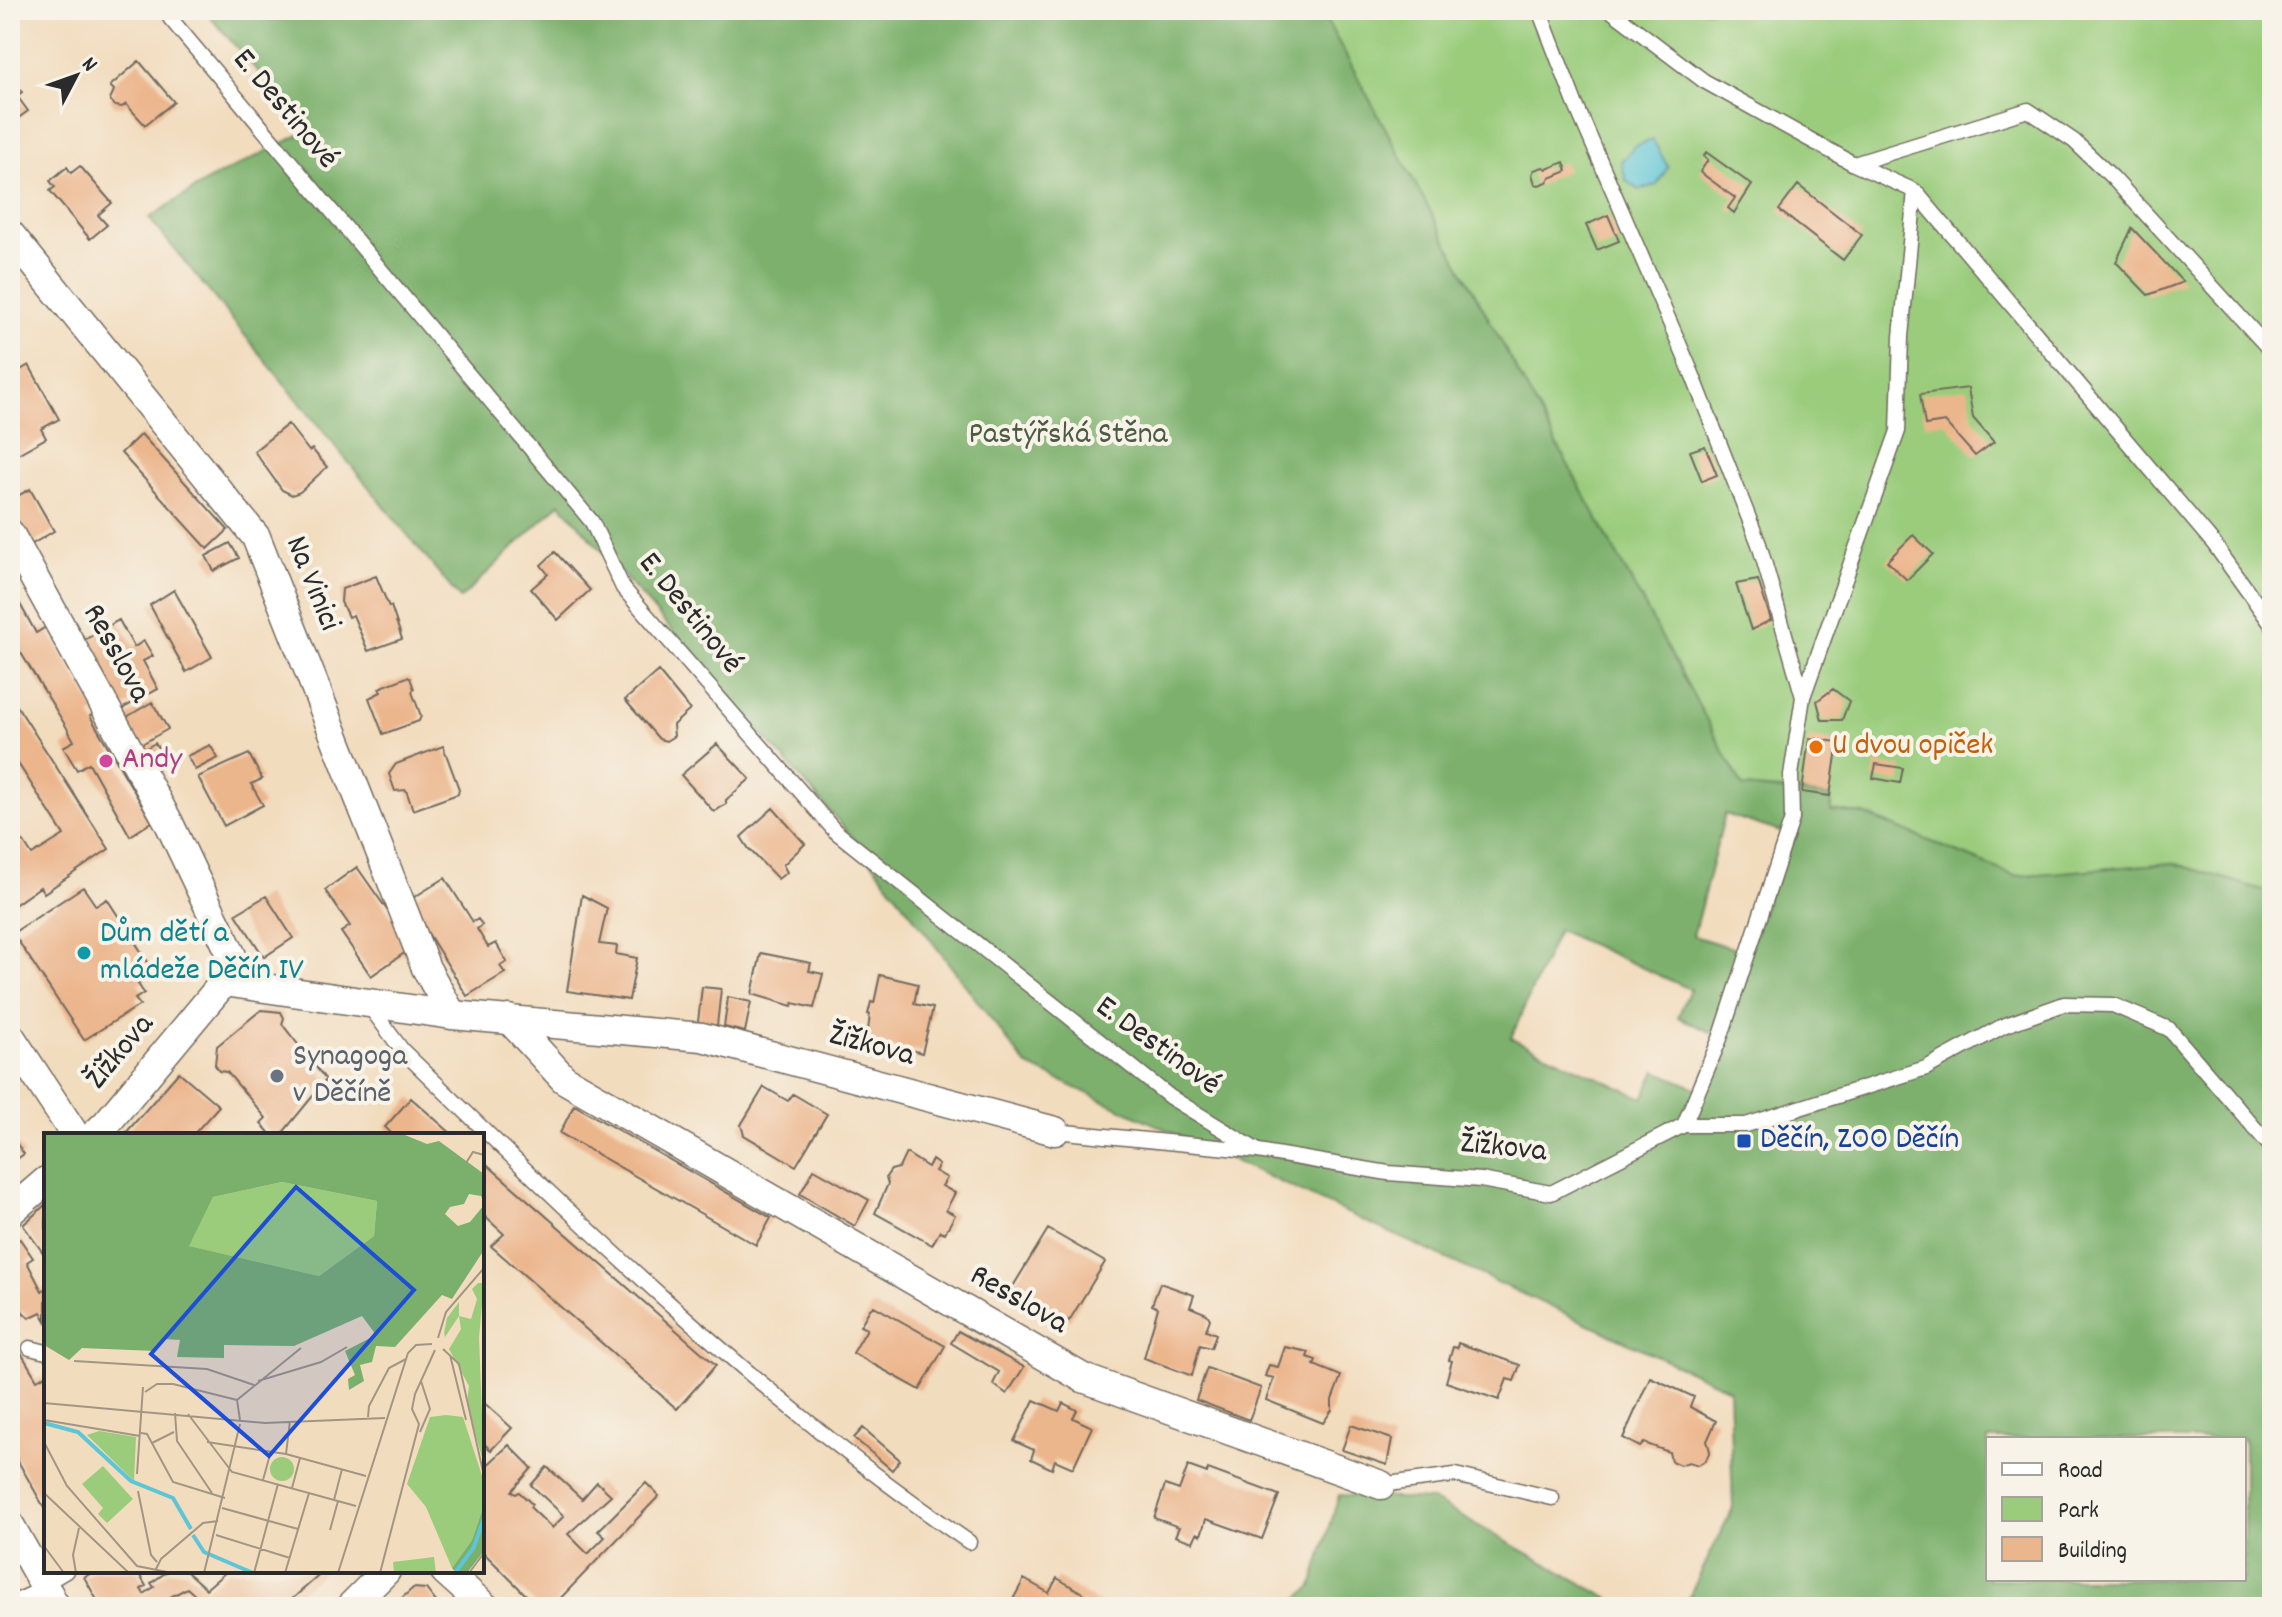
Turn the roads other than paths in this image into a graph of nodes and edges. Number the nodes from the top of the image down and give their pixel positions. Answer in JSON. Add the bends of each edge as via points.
{"nodes":[{"id":1,"x":1539,"y":10,"type":"edge"},
{"id":2,"x":1610,"y":10,"type":"edge"},
{"id":3,"x":170,"y":18,"type":"dead end"},
{"id":4,"x":1854,"y":164,"type":"junction"},
{"id":5,"x":1915,"y":191,"type":"junction"},
{"id":6,"x":10,"y":234,"type":"edge"},
{"id":7,"x":2272,"y":352,"type":"edge"},
{"id":8,"x":10,"y":534,"type":"edge"},
{"id":9,"x":2272,"y":625,"type":"edge"},
{"id":10,"x":1803,"y":697,"type":"junction"},
{"id":11,"x":224,"y":982,"type":"junction"},
{"id":12,"x":367,"y":1003,"type":"junction"},
{"id":13,"x":452,"y":1015,"type":"junction"},
{"id":14,"x":509,"y":1019,"type":"junction"},
{"id":15,"x":10,"y":1036,"type":"edge"},
{"id":16,"x":1684,"y":1125,"type":"junction"},
{"id":17,"x":1055,"y":1131,"type":"joint"},
{"id":18,"x":74,"y":1133,"type":"edge"},
{"id":19,"x":96,"y":1133,"type":"edge"},
{"id":20,"x":2272,"y":1148,"type":"edge"},
{"id":21,"x":1258,"y":1151,"type":"junction"},
{"id":22,"x":44,"y":1183,"type":"edge"},
{"id":23,"x":10,"y":1212,"type":"edge"},
{"id":24,"x":30,"y":1348,"type":"dead end"},
{"id":25,"x":44,"y":1352,"type":"edge"},
{"id":26,"x":1381,"y":1485,"type":"joint"},
{"id":27,"x":1552,"y":1498,"type":"dead end"},
{"id":28,"x":10,"y":1525,"type":"edge"},
{"id":29,"x":969,"y":1542,"type":"dead end"},
{"id":30,"x":384,"y":1573,"type":"edge"},
{"id":31,"x":447,"y":1573,"type":"edge"},
{"id":32,"x":54,"y":1589,"type":"edge"},
{"id":33,"x":20,"y":1607,"type":"edge"},
{"id":34,"x":350,"y":1607,"type":"edge"},
{"id":35,"x":485,"y":1607,"type":"edge"}],
"edges":[{"from":1,"to":10,"type":"lane","via":[[1759,544]]},
{"from":2,"to":4,"type":"lane","via":[[1704,81]]},
{"from":3,"to":21,"type":"lane","name":"E. Destinové","via":[[592,522],[623,588],[835,831],[1170,1097]]},
{"from":4,"to":5,"type":"lane"},
{"from":4,"to":7,"type":"lane","via":[[2028,110],[2074,141],[2113,178]]},
{"from":5,"to":9,"type":"lane","via":[[2214,544]]},
{"from":5,"to":10,"type":"lane","via":[[1898,431]]},
{"from":6,"to":13,"type":"street","name":"Na Vinici","via":[[256,537],[426,968]]},
{"from":8,"to":11,"type":"street","name":"Resslova","via":[[175,834],[232,956]]},
{"from":10,"to":16,"type":"lane","via":[[1791,775],[1792,819],[1721,1036]]},
{"from":11,"to":12,"type":"street","name":"Žižkova"},
{"from":11,"to":19,"type":"street","name":"Žižkova"},
{"from":12,"to":13,"type":"street","name":"Žižkova"},
{"from":12,"to":29,"type":"lane","via":[[402,1050],[660,1294],[848,1455]]},
{"from":13,"to":14,"type":"street","name":"Žižkova"},
{"from":14,"to":17,"type":"street","name":"Žižkova","via":[[702,1037]]},
{"from":14,"to":26,"type":"street","name":"Resslova","via":[[564,1079],[1083,1378]]},
{"from":15,"to":18,"type":"street"},
{"from":16,"to":20,"type":"lane","name":"Žižkova","via":[[1746,1125],[1926,1068],[2003,1026],[2064,1004],[2113,1005],[2169,1029]]},
{"from":16,"to":21,"type":"lane","name":"Žižkova","via":[[1551,1193]]},
{"from":17,"to":21,"type":"lane","name":"Žižkova"},
{"from":22,"to":23,"type":"street"},
{"from":24,"to":25,"type":"lane"},
{"from":26,"to":27,"type":"lane","name":"Resslova","via":[[1455,1475]]},
{"from":28,"to":32,"type":"street"},
{"from":30,"to":34,"type":"street"},
{"from":31,"to":35,"type":"street"},
{"from":32,"to":33,"type":"street"}]}
